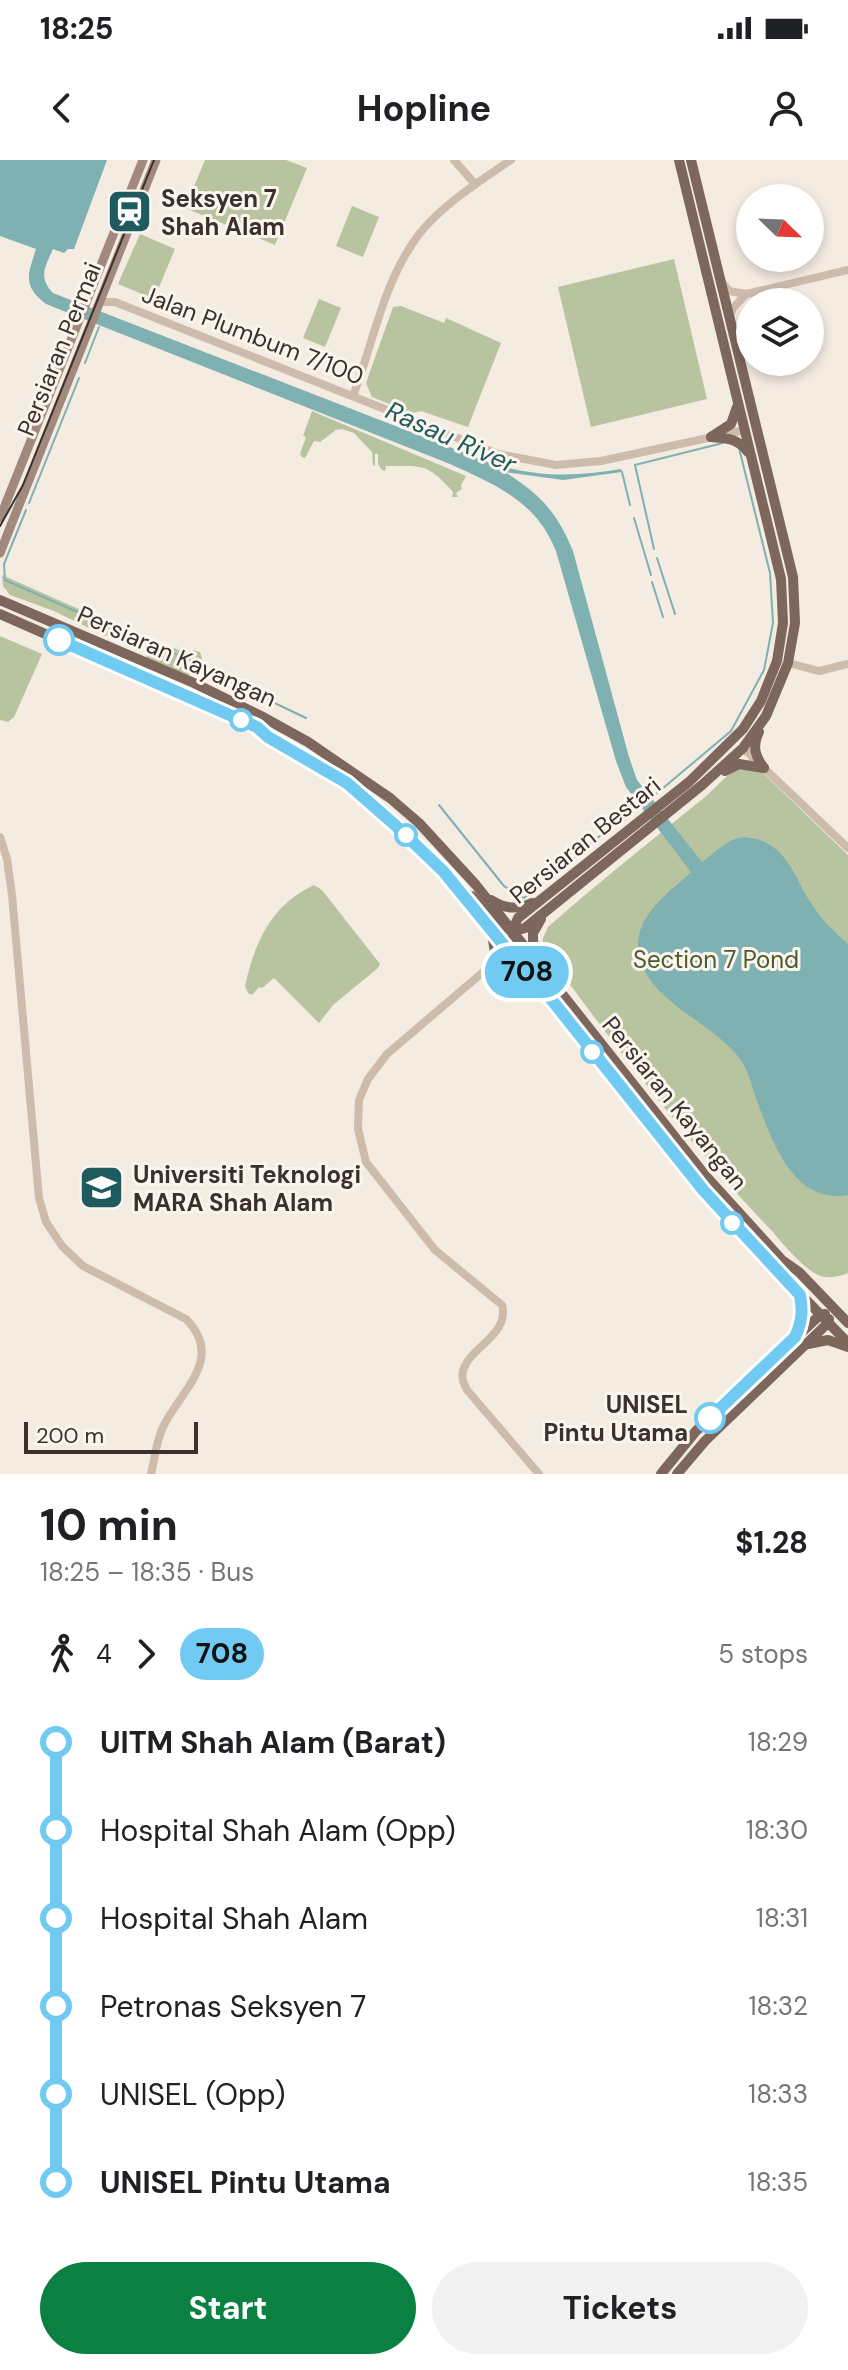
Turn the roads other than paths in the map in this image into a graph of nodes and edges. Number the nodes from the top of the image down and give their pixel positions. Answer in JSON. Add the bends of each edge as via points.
{"nodes":[{"id":1,"x":140,"y":160,"type":"edge"},
{"id":2,"x":156,"y":160,"type":"edge"},
{"id":3,"x":454,"y":160,"type":"edge"},
{"id":4,"x":511,"y":160,"type":"edge"},
{"id":5,"x":679,"y":160,"type":"edge"},
{"id":6,"x":691,"y":160,"type":"edge"},
{"id":7,"x":475,"y":184,"type":"junction"},
{"id":8,"x":848,"y":270,"type":"edge"},
{"id":9,"x":721,"y":280,"type":"junction"},
{"id":10,"x":107,"y":283,"type":"junction"},
{"id":11,"x":772,"y":288,"type":"edge"},
{"id":12,"x":736,"y":292,"type":"edge"},
{"id":13,"x":115,"y":302,"type":"junction"},
{"id":14,"x":100,"y":303,"type":"junction"},
{"id":15,"x":736,"y":305,"type":"edge"},
{"id":16,"x":730,"y":316,"type":"junction"},
{"id":17,"x":736,"y":341,"type":"edge"},
{"id":18,"x":743,"y":376,"type":"edge"},
{"id":19,"x":745,"y":376,"type":"edge"},
{"id":20,"x":353,"y":396,"type":"junction"},
{"id":21,"x":737,"y":396,"type":"junction"},
{"id":22,"x":745,"y":430,"type":"junction"},
{"id":23,"x":711,"y":437,"type":"junction"},
{"id":24,"x":753,"y":461,"type":"junction"},
{"id":25,"x":0,"y":518,"type":"edge"},
{"id":26,"x":0,"y":553,"type":"edge"},
{"id":27,"x":0,"y":590,"type":"edge"},
{"id":28,"x":0,"y":600,"type":"edge"},
{"id":29,"x":12,"y":605,"type":"junction"},
{"id":30,"x":0,"y":614,"type":"edge"},
{"id":31,"x":788,"y":663,"type":"junction"},
{"id":32,"x":848,"y":664,"type":"edge"},
{"id":33,"x":766,"y":716,"type":"junction"},
{"id":34,"x":257,"y":727,"type":"junction"},
{"id":35,"x":308,"y":742,"type":"junction"},
{"id":36,"x":743,"y":748,"type":"junction"},
{"id":37,"x":764,"y":768,"type":"junction"},
{"id":38,"x":331,"y":773,"type":"junction"},
{"id":39,"x":689,"y":782,"type":"junction"},
{"id":40,"x":702,"y":785,"type":"junction"},
{"id":41,"x":664,"y":808,"type":"junction"},
{"id":42,"x":645,"y":824,"type":"junction"},
{"id":43,"x":0,"y":837,"type":"edge"},
{"id":44,"x":848,"y":848,"type":"edge"},
{"id":45,"x":443,"y":871,"type":"junction"},
{"id":46,"x":568,"y":893,"type":"junction"},
{"id":47,"x":483,"y":894,"type":"junction"},
{"id":48,"x":546,"y":894,"type":"junction"},
{"id":49,"x":489,"y":928,"type":"junction"},
{"id":50,"x":513,"y":931,"type":"junction"},
{"id":51,"x":533,"y":960,"type":"junction"},
{"id":52,"x":489,"y":967,"type":"junction"},
{"id":53,"x":525,"y":971,"type":"junction"},
{"id":54,"x":547,"y":994,"type":"junction"},
{"id":55,"x":782,"y":1260,"type":"junction"},
{"id":56,"x":800,"y":1295,"type":"junction"},
{"id":57,"x":826,"y":1317,"type":"junction"},
{"id":58,"x":848,"y":1323,"type":"edge"},
{"id":59,"x":848,"y":1331,"type":"edge"},
{"id":60,"x":800,"y":1341,"type":"junction"},
{"id":61,"x":848,"y":1345,"type":"edge"},
{"id":62,"x":151,"y":1474,"type":"edge"},
{"id":63,"x":539,"y":1474,"type":"edge"},
{"id":64,"x":661,"y":1474,"type":"edge"},
{"id":65,"x":677,"y":1474,"type":"edge"}],
"edges":[{"from":1,"to":25,"type":"main road","name":"Persiaran Permai"},
{"from":2,"to":10,"type":"main road","name":"Persiaran Permai"},
{"from":3,"to":7,"type":"street"},
{"from":4,"to":7,"type":"street"},
{"from":5,"to":21,"type":"main road","name":"Persiaran Bestari"},
{"from":6,"to":9,"type":"main road","name":"Persiaran Bestari"},
{"from":7,"to":20,"type":"street","via":[[426,226],[405,254]]},
{"from":8,"to":11,"type":"street"},
{"from":9,"to":12,"type":"street"},
{"from":9,"to":16,"type":"main road","name":"Persiaran Bestari"},
{"from":10,"to":13,"type":"street"},
{"from":10,"to":14,"type":"main road","name":"Persiaran Permai"},
{"from":13,"to":14,"type":"street"},
{"from":13,"to":20,"type":"street","name":"Jalan Plumbum 7/100"},
{"from":14,"to":26,"type":"main road","name":"Persiaran Permai"},
{"from":15,"to":16,"type":"street"},
{"from":16,"to":17,"type":"main road","name":"Persiaran Bestari"},
{"from":18,"to":22,"type":"main road","via":[[750,419]]},
{"from":19,"to":31,"type":"main road","name":"Persiaran Bestari","via":[[793,577],[795,623]]},
{"from":20,"to":23,"type":"street","name":"Jalan Plumbum 7/100","via":[[498,454],[556,465],[601,461]]},
{"from":21,"to":22,"type":"main road","name":"Persiaran Bestari"},
{"from":21,"to":23,"type":"main road","via":[[731,424]]},
{"from":22,"to":23,"type":"street","name":"Jalan Plumbum 7/100"},
{"from":22,"to":24,"type":"main road","name":"Persiaran Bestari"},
{"from":23,"to":24,"type":"main road","via":[[741,443]]},
{"from":24,"to":39,"type":"main road","name":"Persiaran Bestari","via":[[781,579],[783,623],[777,661],[743,729]]},
{"from":27,"to":29,"type":"main road"},
{"from":28,"to":29,"type":"main road","name":"Persiaran Kayangan"},
{"from":29,"to":35,"type":"main road","name":"Persiaran Kayangan","via":[[194,683]]},
{"from":30,"to":34,"type":"main road","name":"Persiaran Kayangan"},
{"from":31,"to":32,"type":"street","via":[[819,671]]},
{"from":31,"to":33,"type":"main road","name":"Persiaran Bestari"},
{"from":33,"to":36,"type":"main road","name":"Persiaran Bestari"},
{"from":33,"to":37,"type":"main road","via":[[754,748]]},
{"from":34,"to":35,"type":"main road","via":[[290,742]]},
{"from":34,"to":38,"type":"main road","name":"Persiaran Kayangan"},
{"from":35,"to":38,"type":"main road"},
{"from":35,"to":47,"type":"main road","name":"Persiaran Kayangan","via":[[419,823]]},
{"from":36,"to":37,"type":"street"},
{"from":36,"to":39,"type":"main road"},
{"from":36,"to":40,"type":"main road","name":"Persiaran Bestari"},
{"from":37,"to":40,"type":"main road","via":[[739,764]]},
{"from":37,"to":44,"type":"street"},
{"from":38,"to":45,"type":"main road","name":"Persiaran Kayangan"},
{"from":39,"to":41,"type":"main road","name":"Persiaran Bestari"},
{"from":40,"to":41,"type":"main road","name":"Persiaran Bestari"},
{"from":41,"to":42,"type":"main road","name":"Persiaran Bestari"},
{"from":42,"to":46,"type":"main road","name":"Persiaran Bestari"},
{"from":42,"to":48,"type":"main road","name":"Persiaran Bestari"},
{"from":43,"to":62,"type":"street","via":[[12,895],[39,1198],[46,1222],[83,1266],[186,1319],[200,1343],[198,1372],[165,1422]]},
{"from":45,"to":49,"type":"main road","name":"Persiaran Kayangan"},
{"from":45,"to":50,"type":"main road","via":[[501,928]]},
{"from":46,"to":50,"type":"main road","name":"Persiaran Bestari","via":[[525,928]]},
{"from":46,"to":51,"type":"main road","via":[[537,923]]},
{"from":47,"to":48,"type":"main road","via":[[514,908]]},
{"from":47,"to":50,"type":"main road","name":"Persiaran Kayangan"},
{"from":48,"to":50,"type":"main road","name":"Persiaran Bestari","via":[[518,918]]},
{"from":49,"to":52,"type":"main road","via":[[495,953]]},
{"from":49,"to":53,"type":"main road","name":"Persiaran Kayangan"},
{"from":50,"to":51,"type":"main road","name":"Persiaran Kayangan"},
{"from":50,"to":54,"type":"main road","via":[[513,944]]},
{"from":51,"to":55,"type":"main road","name":"Persiaran Kayangan","via":[[705,1175]]},
{"from":52,"to":53,"type":"main road","via":[[503,964]]},
{"from":52,"to":63,"type":"street","via":[[387,1054],[359,1100],[358,1129],[366,1162],[435,1250],[504,1309],[499,1327],[464,1368],[462,1378]]},
{"from":53,"to":54,"type":"main road","name":"Persiaran Kayangan"},
{"from":54,"to":56,"type":"main road","name":"Persiaran Kayangan","via":[[704,1191]]},
{"from":55,"to":57,"type":"main road"},
{"from":55,"to":58,"type":"main road","name":"Persiaran Kayangan"},
{"from":56,"to":57,"type":"main road","name":"Persiaran Kayangan"},
{"from":56,"to":60,"type":"main road"},
{"from":57,"to":59,"type":"main road"},
{"from":57,"to":60,"type":"main road"},
{"from":57,"to":61,"type":"main road","name":"Persiaran Kayangan"},
{"from":60,"to":61,"type":"main road"},
{"from":60,"to":64,"type":"main road","via":[[696,1431]]},
{"from":60,"to":65,"type":"main road"}]}
